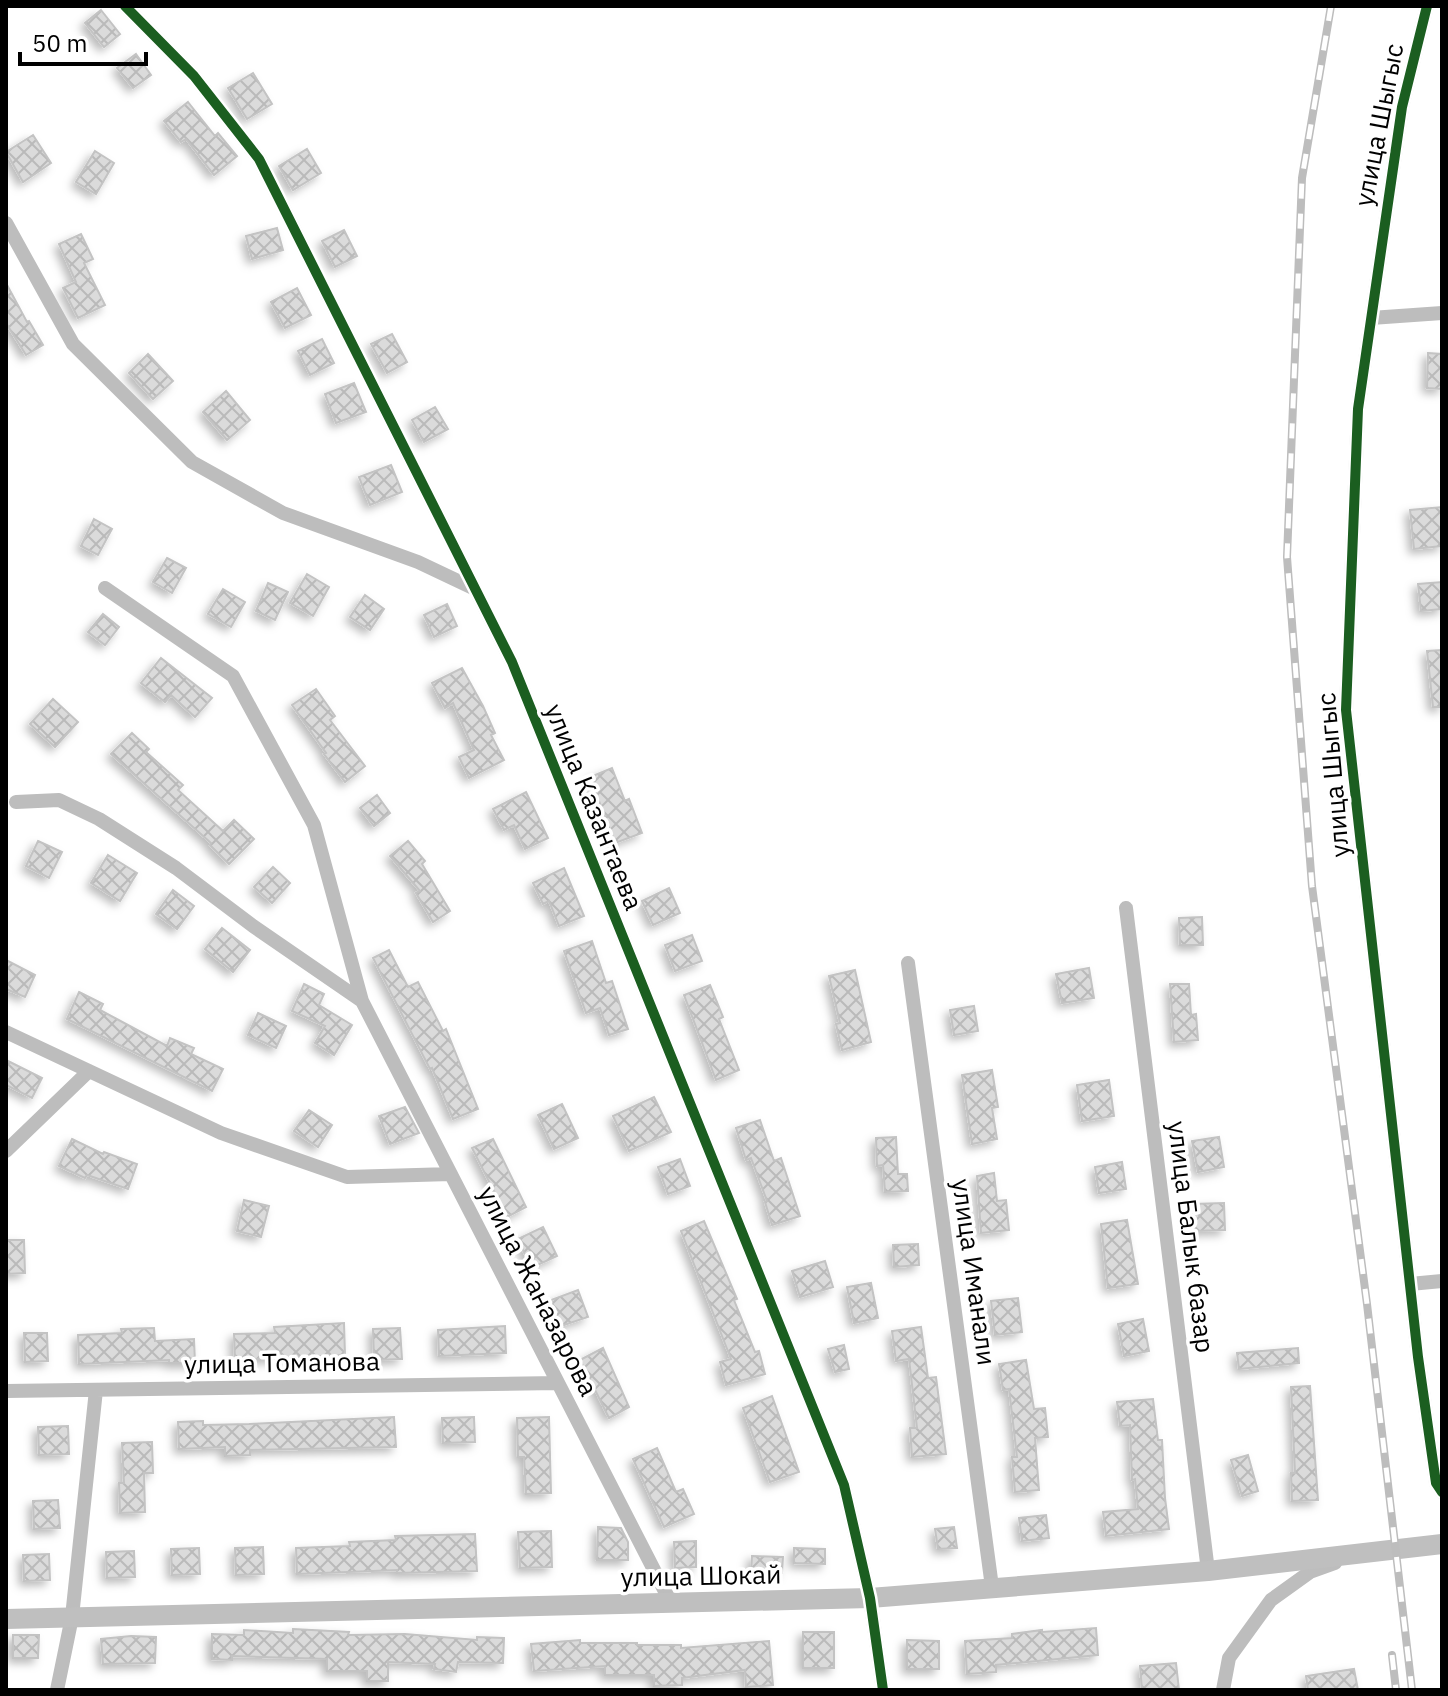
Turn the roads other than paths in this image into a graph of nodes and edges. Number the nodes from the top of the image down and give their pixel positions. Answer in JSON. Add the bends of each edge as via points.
{"nodes":[{"id":1,"x":125,"y":6,"type":"edge"},
{"id":2,"x":1432,"y":8,"type":"edge"},
{"id":3,"x":6,"y":223,"type":"edge"},
{"id":4,"x":1442,"y":313,"type":"edge"},
{"id":5,"x":1371,"y":318,"type":"junction"},
{"id":6,"x":105,"y":588,"type":"dead end"},
{"id":7,"x":475,"y":589,"type":"junction"},
{"id":8,"x":16,"y":802,"type":"dead end"},
{"id":9,"x":1126,"y":908,"type":"dead end"},
{"id":10,"x":908,"y":963,"type":"dead end"},
{"id":11,"x":362,"y":1001,"type":"junction"},
{"id":12,"x":6,"y":1032,"type":"edge"},
{"id":13,"x":89,"y":1071,"type":"junction"},
{"id":14,"x":6,"y":1151,"type":"edge"},
{"id":15,"x":451,"y":1174,"type":"junction"},
{"id":16,"x":1442,"y":1281,"type":"edge"},
{"id":17,"x":1410,"y":1284,"type":"junction"},
{"id":18,"x":558,"y":1383,"type":"junction"},
{"id":19,"x":96,"y":1390,"type":"junction"},
{"id":20,"x":6,"y":1391,"type":"edge"},
{"id":21,"x":1442,"y":1492,"type":"edge"},
{"id":22,"x":1442,"y":1544,"type":"edge"},
{"id":23,"x":1362,"y":1553,"type":"junction"},
{"id":24,"x":1208,"y":1571,"type":"junction"},
{"id":25,"x":992,"y":1587,"type":"junction"},
{"id":26,"x":870,"y":1598,"type":"junction"},
{"id":27,"x":671,"y":1603,"type":"junction"},
{"id":28,"x":72,"y":1617,"type":"junction"},
{"id":29,"x":6,"y":1619,"type":"edge"},
{"id":30,"x":57,"y":1690,"type":"edge"},
{"id":31,"x":883,"y":1690,"type":"edge"},
{"id":32,"x":1223,"y":1690,"type":"edge"}],
"edges":[{"from":1,"to":7,"type":"street","name":"улица Казантаева","via":[[194,76],[259,159]]},
{"from":2,"to":5,"type":"street","name":"улица Шыгыс","via":[[1402,107]]},
{"from":3,"to":7,"type":"street","via":[[73,344],[192,462],[283,513],[418,562]]},
{"from":4,"to":5,"type":"street"},
{"from":5,"to":17,"type":"street","name":"улица Шыгыс","via":[[1358,409],[1346,710]]},
{"from":6,"to":11,"type":"street","name":"улица Жаназарова","via":[[233,676],[314,825]]},
{"from":7,"to":26,"type":"street","name":"улица Казантаева","via":[[512,662],[844,1485]]},
{"from":8,"to":11,"type":"street","name":"улица Жаназарова","via":[[59,800],[99,819]]},
{"from":9,"to":24,"type":"street","name":"улица Балык базар"},
{"from":10,"to":25,"type":"street","name":"улица Иманали"},
{"from":11,"to":15,"type":"street","name":"улица Жаназарова"},
{"from":12,"to":13,"type":"street"},
{"from":13,"to":14,"type":"street"},
{"from":13,"to":15,"type":"street","via":[[221,1133],[347,1177]]},
{"from":15,"to":18,"type":"street","name":"улица Жаназарова"},
{"from":16,"to":17,"type":"street"},
{"from":17,"to":21,"type":"street","name":"улица Шыгыс","via":[[1436,1483]]},
{"from":18,"to":19,"type":"street","name":"улица Томанова"},
{"from":18,"to":27,"type":"street","name":"улица Жаназарова"},
{"from":19,"to":20,"type":"street","name":"улица Томанова"},
{"from":19,"to":28,"type":"street"},
{"from":22,"to":23,"type":"street","name":"улица Шокай"},
{"from":23,"to":24,"type":"street","name":"улица Шокай"},
{"from":23,"to":32,"type":"street","via":[[1310,1572],[1271,1600],[1229,1658]]},
{"from":24,"to":25,"type":"street","name":"улица Шокай"},
{"from":25,"to":26,"type":"street","name":"улица Шокай"},
{"from":26,"to":27,"type":"street","name":"улица Шокай"},
{"from":26,"to":31,"type":"street","name":"улица Казантаева"},
{"from":27,"to":28,"type":"street","name":"улица Шокай"},
{"from":28,"to":29,"type":"street","name":"улица Шокай"},
{"from":28,"to":30,"type":"street"}]}
